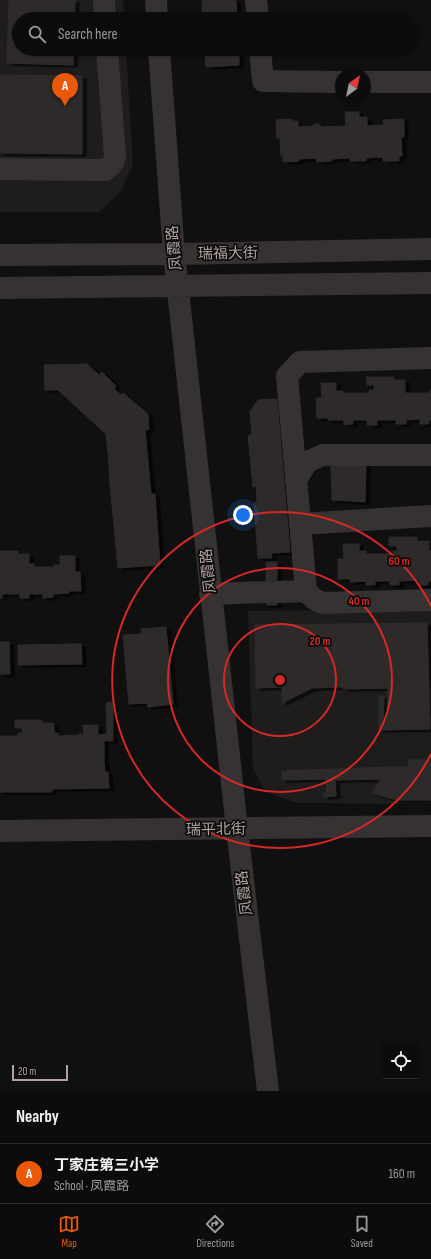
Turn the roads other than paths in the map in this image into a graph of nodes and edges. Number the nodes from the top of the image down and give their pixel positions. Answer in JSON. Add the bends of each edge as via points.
{"nodes":[{"id":1,"x":104,"y":0,"type":"edge"},
{"id":2,"x":156,"y":0,"type":"edge"},
{"id":3,"x":256,"y":0,"type":"edge"},
{"id":4,"x":105,"y":12,"type":"edge"},
{"id":5,"x":157,"y":12,"type":"edge"},
{"id":6,"x":257,"y":12,"type":"edge"},
{"id":7,"x":108,"y":56,"type":"edge"},
{"id":8,"x":160,"y":56,"type":"edge"},
{"id":9,"x":261,"y":56,"type":"edge"},
{"id":10,"x":335,"y":82,"type":"edge"},
{"id":11,"x":371,"y":82,"type":"edge"},
{"id":12,"x":431,"y":82,"type":"edge"},
{"id":13,"x":0,"y":169,"type":"edge"},
{"id":14,"x":431,"y":249,"type":"edge"},
{"id":15,"x":174,"y":254,"type":"junction"},
{"id":16,"x":0,"y":255,"type":"edge"},
{"id":17,"x":431,"y":283,"type":"edge"},
{"id":18,"x":177,"y":286,"type":"junction"},
{"id":19,"x":0,"y":288,"type":"edge"},
{"id":20,"x":431,"y":358,"type":"edge"},
{"id":21,"x":431,"y":455,"type":"edge"},
{"id":22,"x":296,"y":480,"type":"junction"},
{"id":23,"x":431,"y":516,"type":"edge"},
{"id":24,"x":300,"y":524,"type":"junction"},
{"id":25,"x":306,"y":591,"type":"junction"},
{"id":26,"x":210,"y":594,"type":"junction"},
{"id":27,"x":431,"y":600,"type":"edge"},
{"id":28,"x":431,"y":826,"type":"edge"},
{"id":29,"x":237,"y":829,"type":"junction"},
{"id":30,"x":0,"y":831,"type":"edge"},
{"id":31,"x":268,"y":1091,"type":"edge"}],
"edges":[{"from":1,"to":4,"type":"street"},
{"from":2,"to":5,"type":"street"},
{"from":3,"to":6,"type":"street"},
{"from":7,"to":13,"type":"street","via":[[115,156],[111,167],[105,170]]},
{"from":8,"to":15,"type":"street","name":"凤霞路"},
{"from":9,"to":10,"type":"street","via":[[263,81]]},
{"from":11,"to":12,"type":"street"},
{"from":14,"to":15,"type":"street","name":"瑞福大街"},
{"from":15,"to":16,"type":"street","name":"瑞福大街"},
{"from":15,"to":18,"type":"street","name":"凤霞路"},
{"from":17,"to":18,"type":"street"},
{"from":18,"to":19,"type":"street"},
{"from":18,"to":26,"type":"street","name":"凤霞路"},
{"from":20,"to":22,"type":"street","via":[[300,362],[287,376]]},
{"from":21,"to":22,"type":"street","via":[[323,455],[307,462]]},
{"from":22,"to":24,"type":"street"},
{"from":23,"to":24,"type":"street"},
{"from":24,"to":25,"type":"street"},
{"from":25,"to":26,"type":"street"},
{"from":25,"to":27,"type":"street","via":[[323,603]]},
{"from":26,"to":29,"type":"street","name":"凤霞路"},
{"from":28,"to":29,"type":"street","name":"瑞平北街"},
{"from":29,"to":30,"type":"street","name":"瑞平北街"},
{"from":29,"to":31,"type":"street","name":"凤霞路"}]}
